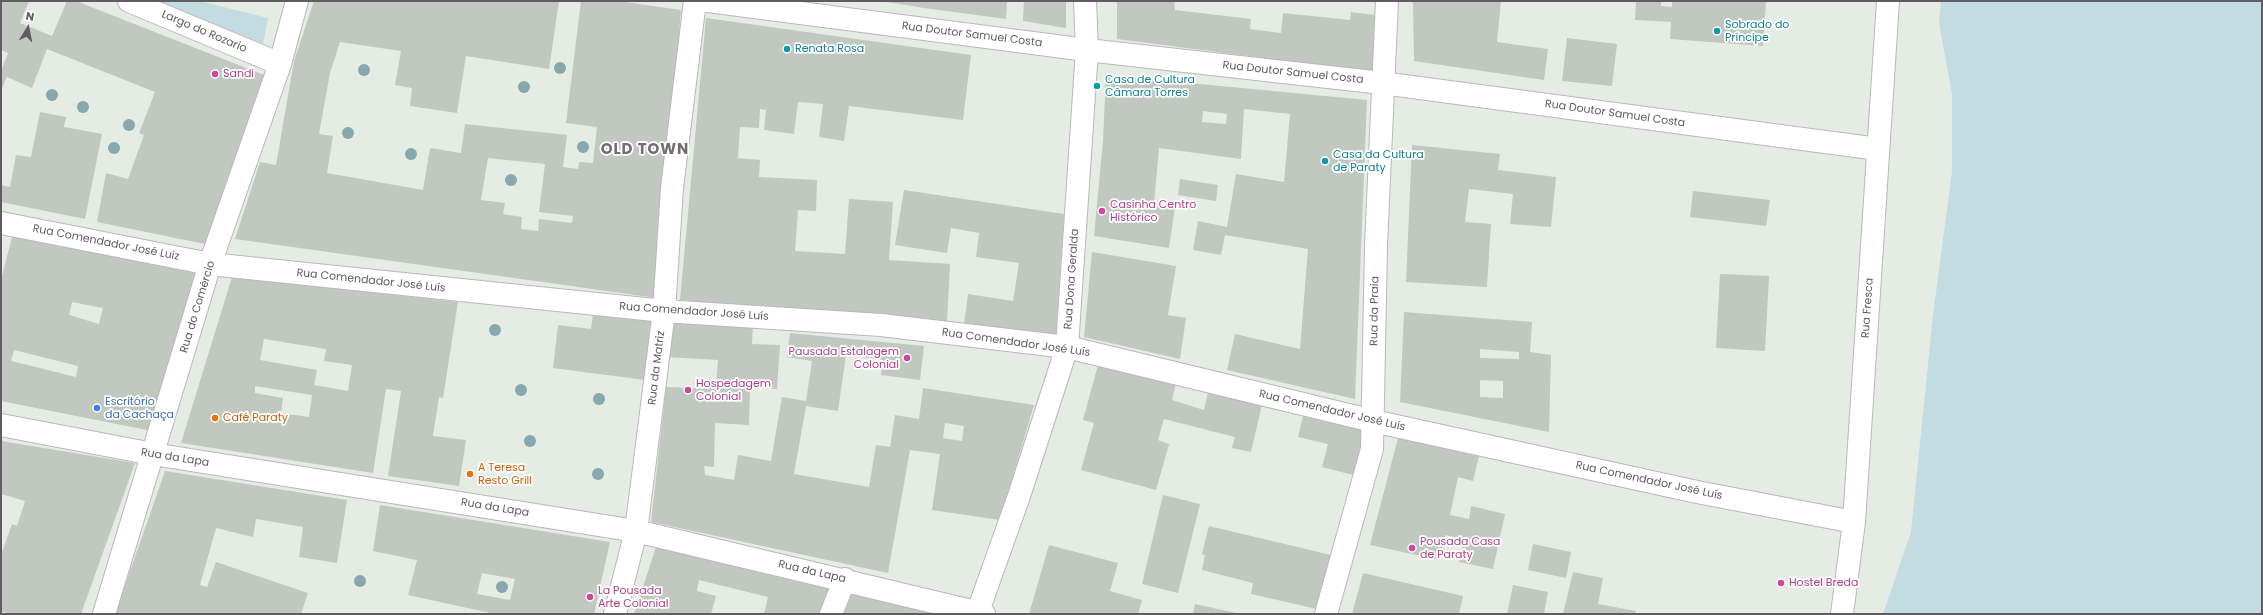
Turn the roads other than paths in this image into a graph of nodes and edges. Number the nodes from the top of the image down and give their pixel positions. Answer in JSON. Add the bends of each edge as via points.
{"nodes":[{"id":1,"x":129,"y":1,"type":"edge"},
{"id":2,"x":297,"y":1,"type":"edge"},
{"id":3,"x":695,"y":1,"type":"edge"},
{"id":4,"x":708,"y":1,"type":"edge"},
{"id":5,"x":1085,"y":1,"type":"edge"},
{"id":6,"x":1387,"y":1,"type":"edge"},
{"id":7,"x":1888,"y":1,"type":"edge"},
{"id":8,"x":1087,"y":50,"type":"junction"},
{"id":9,"x":280,"y":64,"type":"junction"},
{"id":10,"x":1382,"y":83,"type":"junction"},
{"id":11,"x":1878,"y":149,"type":"junction"},
{"id":12,"x":1,"y":222,"type":"edge"},
{"id":13,"x":210,"y":264,"type":"junction"},
{"id":14,"x":664,"y":311,"type":"junction"},
{"id":15,"x":1067,"y":347,"type":"junction"},
{"id":16,"x":1373,"y":421,"type":"junction"},
{"id":17,"x":1,"y":425,"type":"edge"},
{"id":18,"x":153,"y":454,"type":"junction"},
{"id":19,"x":1854,"y":522,"type":"junction"},
{"id":20,"x":636,"y":531,"type":"junction"},
{"id":21,"x":845,"y":579,"type":"junction"},
{"id":22,"x":979,"y":613,"type":"edge"},
{"id":23,"x":104,"y":614,"type":"edge"},
{"id":24,"x":615,"y":614,"type":"edge"},
{"id":25,"x":832,"y":614,"type":"edge"},
{"id":26,"x":1326,"y":614,"type":"edge"},
{"id":27,"x":1842,"y":614,"type":"edge"}],
"edges":[{"from":1,"to":9,"type":"street","name":"Largo do Rozario"},
{"from":2,"to":9,"type":"street","name":"Rua do Comércio"},
{"from":3,"to":14,"type":"street","name":"Rua da Matriz","via":[[672,188]]},
{"from":4,"to":8,"type":"street","name":"Rua Doutor Samuel Costa"},
{"from":5,"to":8,"type":"street","name":"Rua Dona Geralda"},
{"from":6,"to":10,"type":"street","name":"Rua da Praia"},
{"from":7,"to":11,"type":"street","name":"Rua Fresca"},
{"from":8,"to":10,"type":"street","name":"Rua Doutor Samuel Costa"},
{"from":8,"to":15,"type":"street","name":"Rua Dona Geralda"},
{"from":9,"to":13,"type":"street","name":"Rua do Comércio"},
{"from":10,"to":11,"type":"street","name":"Rua Doutor Samuel Costa"},
{"from":10,"to":16,"type":"street","name":"Rua da Praia"},
{"from":11,"to":19,"type":"street","name":"Rua Fresca"},
{"from":12,"to":13,"type":"street","name":"Rua Comendador José Luiz"},
{"from":13,"to":14,"type":"street","name":"Rua Comendador José Luís"},
{"from":13,"to":18,"type":"street","name":"Rua do Comércio"},
{"from":14,"to":15,"type":"street","name":"Rua Comendador José Luís","via":[[881,325]]},
{"from":14,"to":20,"type":"street","name":"Rua da Matriz"},
{"from":15,"to":16,"type":"street","name":"Rua Comendador José Luís"},
{"from":15,"to":22,"type":"street","name":"Rua Dona Geralda"},
{"from":16,"to":19,"type":"street","name":"Rua Comendador José Luís","via":[[1697,492]]},
{"from":16,"to":26,"type":"street","name":"Rua da Praia","via":[[1372,449]]},
{"from":17,"to":18,"type":"street","name":"Rua da Lapa"},
{"from":18,"to":20,"type":"street","name":"Rua da Lapa"},
{"from":18,"to":23,"type":"street","name":"Rua do Comércio"},
{"from":19,"to":27,"type":"street","name":"Rua Fresca"},
{"from":20,"to":21,"type":"street","name":"Rua da Lapa"},
{"from":20,"to":24,"type":"street","name":"Rua da Matriz"},
{"from":21,"to":22,"type":"street","name":"Rua da Lapa"},
{"from":21,"to":25,"type":"street"}]}
